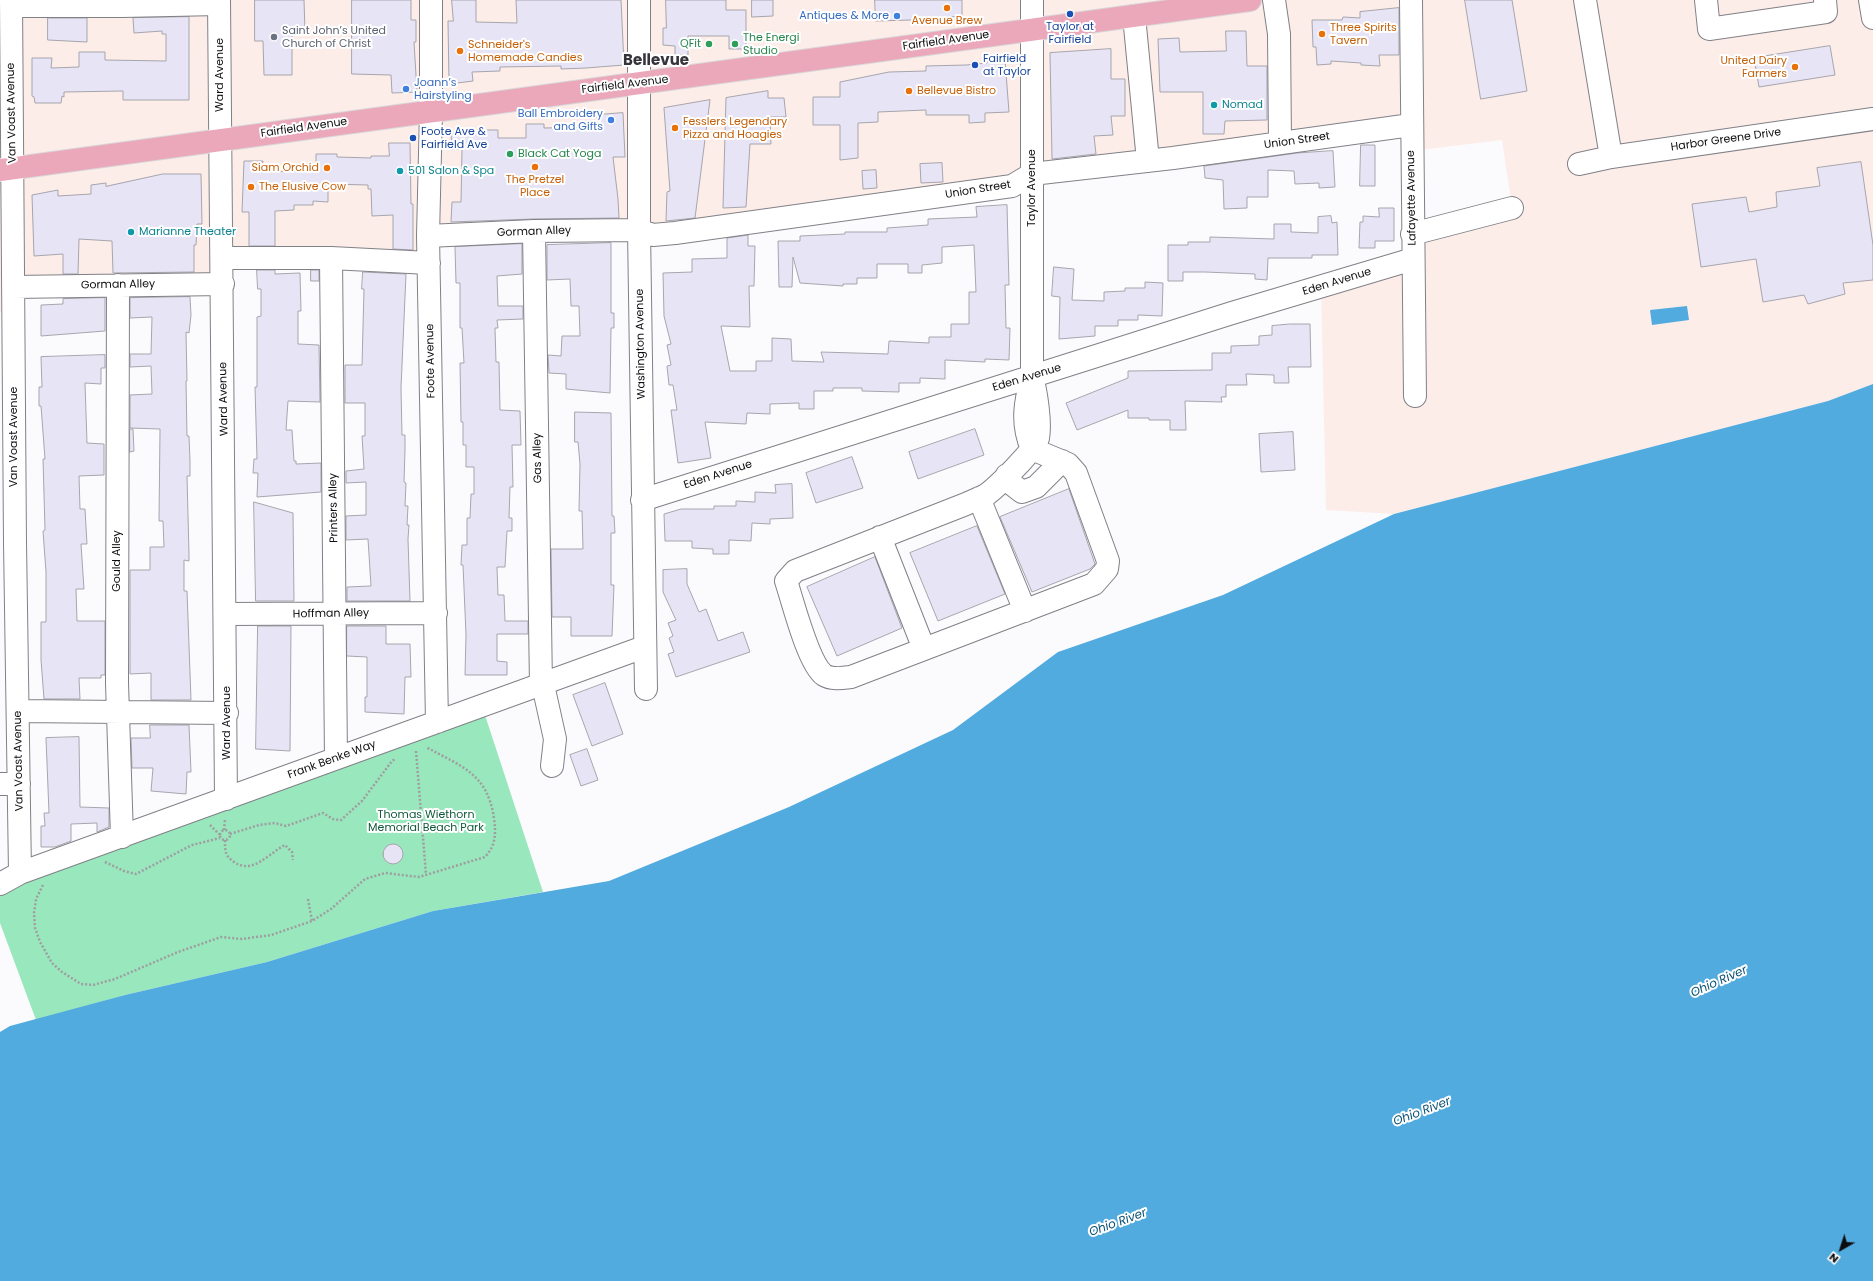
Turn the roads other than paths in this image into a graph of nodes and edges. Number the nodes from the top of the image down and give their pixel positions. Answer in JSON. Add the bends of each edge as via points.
{"nodes":[{"id":1,"x":431,"y":0,"type":"edge"},
{"id":2,"x":639,"y":0,"type":"edge"},
{"id":3,"x":1032,"y":0,"type":"edge"},
{"id":4,"x":1250,"y":0,"type":"edge"},
{"id":5,"x":1274,"y":0,"type":"edge"},
{"id":6,"x":1410,"y":0,"type":"edge"},
{"id":7,"x":1585,"y":0,"type":"edge"},
{"id":8,"x":1706,"y":0,"type":"edge"},
{"id":9,"x":1825,"y":0,"type":"edge"},
{"id":10,"x":1870,"y":0,"type":"edge"},
{"id":11,"x":219,"y":2,"type":"edge"},
{"id":12,"x":11,"y":3,"type":"edge"},
{"id":13,"x":116,"y":3,"type":"edge"},
{"id":14,"x":1134,"y":16,"type":"junction"},
{"id":15,"x":1873,"y":18,"type":"edge"},
{"id":16,"x":5,"y":28,"type":"edge"},
{"id":17,"x":1032,"y":30,"type":"junction"},
{"id":18,"x":639,"y":83,"type":"junction"},
{"id":19,"x":431,"y":111,"type":"junction"},
{"id":20,"x":1873,"y":119,"type":"edge"},
{"id":21,"x":1411,"y":125,"type":"junction"},
{"id":22,"x":221,"y":139,"type":"junction"},
{"id":23,"x":1280,"y":143,"type":"junction"},
{"id":24,"x":1611,"y":157,"type":"junction"},
{"id":25,"x":1148,"y":161,"type":"junction"},
{"id":26,"x":1579,"y":164,"type":"dead end"},
{"id":27,"x":6,"y":169,"type":"edge"},
{"id":28,"x":1032,"y":174,"type":"junction"},
{"id":29,"x":1512,"y":208,"type":"dead end"},
{"id":30,"x":639,"y":230,"type":"junction"},
{"id":31,"x":534,"y":231,"type":"junction"},
{"id":32,"x":1412,"y":234,"type":"junction"},
{"id":33,"x":428,"y":236,"type":"junction"},
{"id":34,"x":223,"y":258,"type":"junction"},
{"id":35,"x":331,"y":258,"type":"junction"},
{"id":36,"x":1413,"y":259,"type":"junction"},
{"id":37,"x":429,"y":263,"type":"junction"},
{"id":38,"x":223,"y":284,"type":"junction"},
{"id":39,"x":118,"y":285,"type":"junction"},
{"id":40,"x":14,"y":287,"type":"junction"},
{"id":41,"x":7,"y":311,"type":"edge"},
{"id":42,"x":1032,"y":376,"type":"junction"},
{"id":43,"x":1415,"y":396,"type":"dead end"},
{"id":44,"x":1032,"y":449,"type":"junction"},
{"id":45,"x":1062,"y":461,"type":"junction"},
{"id":46,"x":1007,"y":475,"type":"junction"},
{"id":47,"x":979,"y":498,"type":"junction"},
{"id":48,"x":642,"y":500,"type":"junction"},
{"id":49,"x":880,"y":537,"type":"junction"},
{"id":50,"x":1025,"y":611,"type":"junction"},
{"id":51,"x":436,"y":613,"type":"junction"},
{"id":52,"x":226,"y":614,"type":"junction"},
{"id":53,"x":334,"y":614,"type":"junction"},
{"id":54,"x":644,"y":647,"type":"junction"},
{"id":55,"x":924,"y":649,"type":"junction"},
{"id":56,"x":542,"y":685,"type":"junction"},
{"id":57,"x":646,"y":689,"type":"dead end"},
{"id":58,"x":18,"y":711,"type":"junction"},
{"id":59,"x":118,"y":711,"type":"junction"},
{"id":60,"x":227,"y":714,"type":"junction"},
{"id":61,"x":437,"y":722,"type":"junction"},
{"id":62,"x":336,"y":758,"type":"junction"},
{"id":63,"x":552,"y":766,"type":"dead end"},
{"id":64,"x":10,"y":784,"type":"edge"},
{"id":65,"x":226,"y":799,"type":"junction"},
{"id":66,"x":122,"y":837,"type":"junction"},
{"id":67,"x":20,"y":873,"type":"junction"},
{"id":68,"x":0,"y":884,"type":"edge"}],
"edges":[{"from":1,"to":19,"type":"street","name":"Foote Avenue"},
{"from":2,"to":18,"type":"street","name":"Washington Avenue"},
{"from":3,"to":17,"type":"street","name":"Taylor Avenue"},
{"from":4,"to":14,"type":"main road","name":"Fairfield Avenue"},
{"from":5,"to":23,"type":"street","via":[[1278,34]]},
{"from":6,"to":21,"type":"street","name":"Lafayette Avenue"},
{"from":7,"to":24,"type":"street"},
{"from":8,"to":9,"type":"street","via":[[1708,29],[1826,12]]},
{"from":10,"to":15,"type":"street"},
{"from":11,"to":13,"type":"street"},
{"from":11,"to":22,"type":"street","name":"Ward Avenue"},
{"from":12,"to":13,"type":"street"},
{"from":12,"to":16,"type":"street","name":"Van Voast Avenue"},
{"from":14,"to":17,"type":"main road","name":"Fairfield Avenue"},
{"from":14,"to":25,"type":"street"},
{"from":16,"to":27,"type":"street","name":"Van Voast Avenue"},
{"from":17,"to":18,"type":"main road","name":"Fairfield Avenue"},
{"from":17,"to":28,"type":"street","name":"Taylor Avenue"},
{"from":18,"to":19,"type":"main road","name":"Fairfield Avenue"},
{"from":18,"to":30,"type":"street","name":"Washington Avenue"},
{"from":19,"to":22,"type":"main road","name":"Fairfield Avenue"},
{"from":19,"to":33,"type":"street","name":"Foote Avenue"},
{"from":20,"to":24,"type":"street","name":"Harbor Greene Drive"},
{"from":21,"to":23,"type":"street","name":"Union Street"},
{"from":21,"to":32,"type":"street","name":"Lafayette Avenue"},
{"from":22,"to":27,"type":"main road","name":"Fairfield Avenue"},
{"from":22,"to":34,"type":"street","name":"Ward Avenue"},
{"from":23,"to":25,"type":"street","name":"Union Street"},
{"from":24,"to":26,"type":"street","name":"Harbor Greene Drive"},
{"from":25,"to":28,"type":"street","name":"Union Street"},
{"from":27,"to":40,"type":"street","name":"Van Voast Avenue"},
{"from":28,"to":30,"type":"street","name":"Union Street","via":[[1012,186],[675,233],[653,235]]},
{"from":28,"to":42,"type":"street","name":"Taylor Avenue"},
{"from":29,"to":32,"type":"street"},
{"from":30,"to":31,"type":"street","name":"Gorman Alley"},
{"from":30,"to":48,"type":"street","name":"Washington Avenue"},
{"from":31,"to":33,"type":"street","name":"Gorman Alley"},
{"from":31,"to":56,"type":"street","name":"Gas Alley"},
{"from":32,"to":36,"type":"street","name":"Lafayette Avenue"},
{"from":33,"to":37,"type":"street","name":"Foote Avenue"},
{"from":34,"to":35,"type":"street"},
{"from":34,"to":38,"type":"street","name":"Ward Avenue"},
{"from":35,"to":37,"type":"street"},
{"from":35,"to":53,"type":"street","name":"Printers Alley"},
{"from":36,"to":42,"type":"street","name":"Eden Avenue"},
{"from":36,"to":43,"type":"street","name":"Lafayette Avenue"},
{"from":37,"to":51,"type":"street","name":"Foote Avenue"},
{"from":38,"to":39,"type":"street","name":"Gorman Alley"},
{"from":38,"to":52,"type":"street","name":"Ward Avenue"},
{"from":39,"to":40,"type":"street","name":"Gorman Alley"},
{"from":39,"to":59,"type":"street","name":"Gould Alley"},
{"from":40,"to":41,"type":"street","name":"Van Voast Avenue"},
{"from":41,"to":58,"type":"street","name":"Van Voast Avenue"},
{"from":42,"to":44,"type":"street","name":"Taylor Avenue","via":[[1037,398],[1038,438]]},
{"from":42,"to":48,"type":"street","name":"Eden Avenue"},
{"from":44,"to":45,"type":"street"},
{"from":44,"to":46,"type":"street"},
{"from":45,"to":46,"type":"street","via":[[1036,487],[1022,492],[1013,485]]},
{"from":45,"to":50,"type":"street","via":[[1076,473],[1108,561],[1107,569],[1094,584]]},
{"from":46,"to":47,"type":"street"},
{"from":47,"to":49,"type":"street"},
{"from":47,"to":50,"type":"street"},
{"from":48,"to":54,"type":"street","name":"Washington Avenue"},
{"from":49,"to":55,"type":"street"},
{"from":49,"to":55,"type":"street","via":[[794,570],[786,581],[814,663],[825,675],[837,678],[851,677]]},
{"from":50,"to":55,"type":"street"},
{"from":51,"to":53,"type":"street","name":"Hoffman Alley"},
{"from":51,"to":61,"type":"street","name":"Foote Avenue"},
{"from":52,"to":53,"type":"street","name":"Hoffman Alley"},
{"from":52,"to":60,"type":"street","name":"Ward Avenue"},
{"from":53,"to":62,"type":"street","name":"Printers Alley"},
{"from":54,"to":56,"type":"street","name":"Frank Benke Way"},
{"from":54,"to":57,"type":"street","name":"Washington Avenue"},
{"from":56,"to":61,"type":"street","name":"Frank Benke Way"},
{"from":56,"to":63,"type":"street","name":"Gas Alley","via":[[555,739]]},
{"from":58,"to":59,"type":"street"},
{"from":58,"to":64,"type":"street","name":"Van Voast Avenue"},
{"from":59,"to":60,"type":"street"},
{"from":59,"to":66,"type":"street","name":"Gould Alley"},
{"from":60,"to":65,"type":"street","name":"Ward Avenue"},
{"from":61,"to":62,"type":"street","name":"Frank Benke Way"},
{"from":62,"to":65,"type":"street","name":"Frank Benke Way"},
{"from":64,"to":67,"type":"street","name":"Van Voast Avenue"},
{"from":65,"to":66,"type":"street","name":"Frank Benke Way"},
{"from":66,"to":67,"type":"street","name":"Frank Benke Way"},
{"from":67,"to":68,"type":"street","name":"Frank Benke Way"}]}
